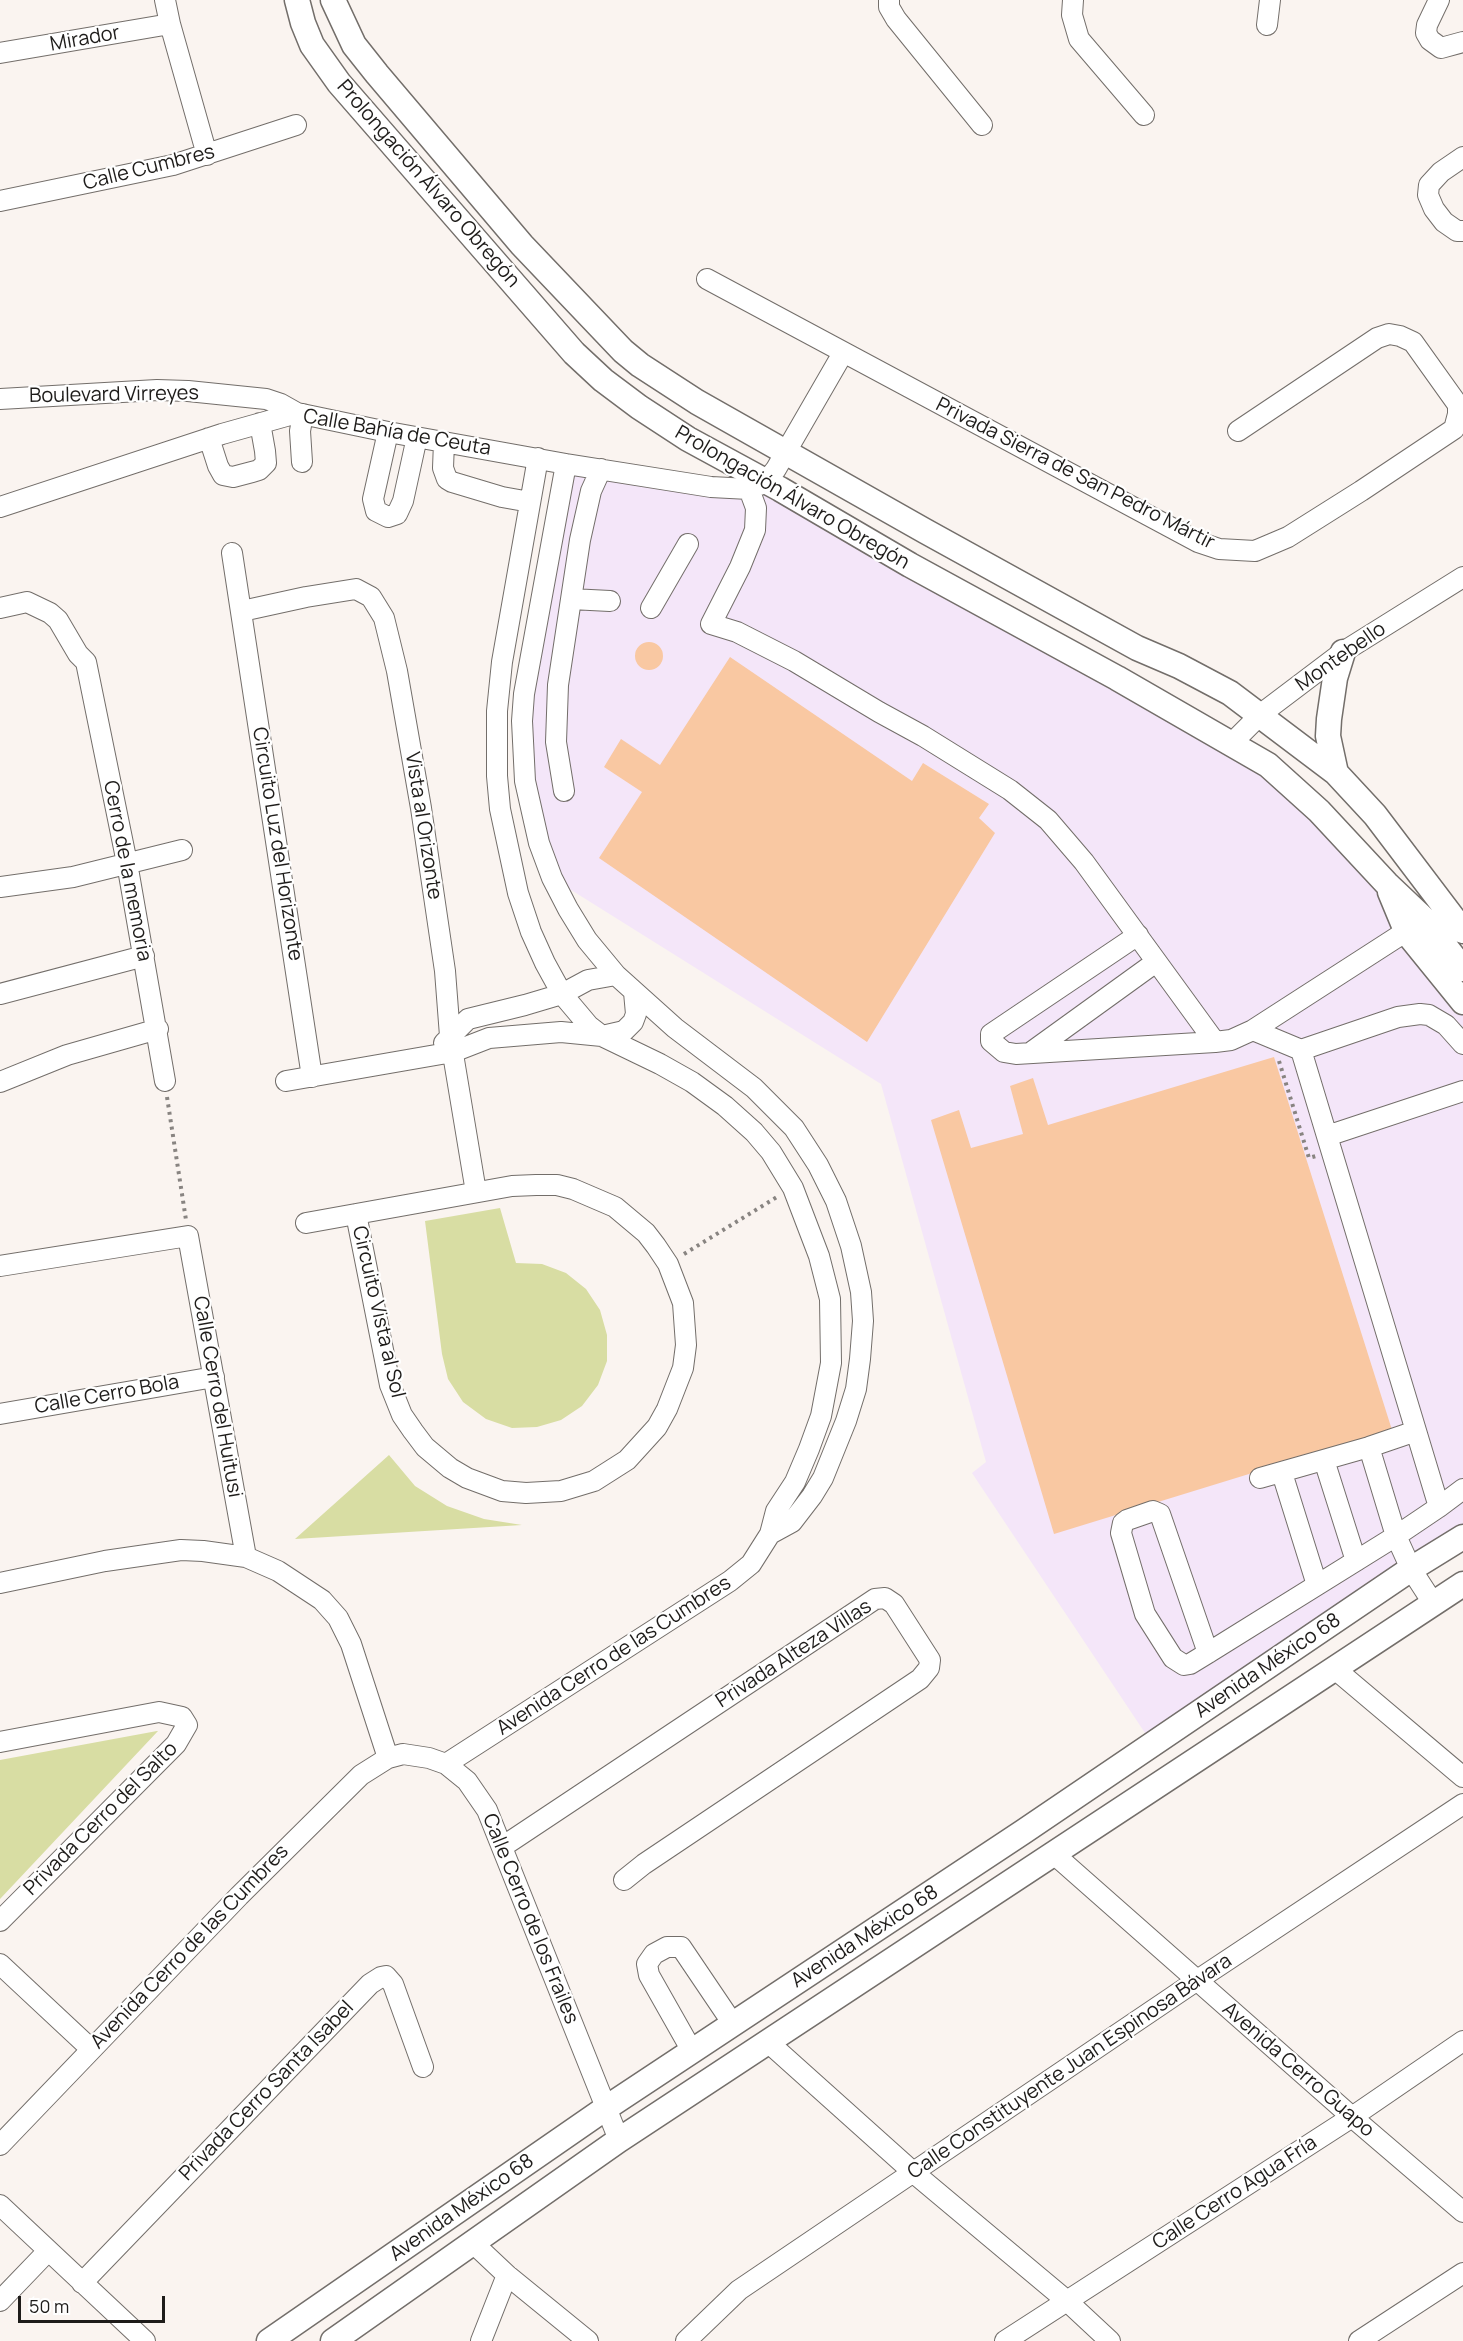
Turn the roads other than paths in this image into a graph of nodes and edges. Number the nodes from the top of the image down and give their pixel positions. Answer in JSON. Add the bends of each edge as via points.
{"nodes":[{"id":1,"x":165,"y":0,"type":"edge"},
{"id":2,"x":297,"y":0,"type":"edge"},
{"id":3,"x":333,"y":0,"type":"edge"},
{"id":4,"x":889,"y":0,"type":"edge"},
{"id":5,"x":1073,"y":0,"type":"edge"},
{"id":6,"x":1270,"y":0,"type":"edge"},
{"id":7,"x":1439,"y":0,"type":"edge"},
{"id":8,"x":170,"y":24,"type":"junction"},
{"id":9,"x":1267,"y":25,"type":"dead end"},
{"id":10,"x":1463,"y":42,"type":"edge"},
{"id":11,"x":0,"y":53,"type":"edge"},
{"id":12,"x":1143,"y":115,"type":"dead end"},
{"id":13,"x":296,"y":125,"type":"dead end"},
{"id":14,"x":982,"y":125,"type":"dead end"},
{"id":15,"x":207,"y":155,"type":"junction"},
{"id":16,"x":1463,"y":157,"type":"edge"},
{"id":17,"x":0,"y":201,"type":"edge"},
{"id":18,"x":1463,"y":231,"type":"edge"},
{"id":19,"x":707,"y":279,"type":"dead end"},
{"id":20,"x":843,"y":353,"type":"junction"},
{"id":21,"x":0,"y":399,"type":"edge"},
{"id":22,"x":300,"y":414,"type":"junction"},
{"id":23,"x":260,"y":423,"type":"junction"},
{"id":24,"x":1238,"y":431,"type":"dead end"},
{"id":25,"x":388,"y":432,"type":"junction"},
{"id":26,"x":417,"y":437,"type":"junction"},
{"id":27,"x":209,"y":438,"type":"junction"},
{"id":28,"x":444,"y":442,"type":"junction"},
{"id":29,"x":788,"y":452,"type":"junction"},
{"id":30,"x":538,"y":458,"type":"junction"},
{"id":31,"x":302,"y":462,"type":"dead end"},
{"id":32,"x":566,"y":464,"type":"junction"},
{"id":33,"x":601,"y":469,"type":"junction"},
{"id":34,"x":757,"y":486,"type":"junction"},
{"id":35,"x":530,"y":502,"type":"junction"},
{"id":36,"x":0,"y":507,"type":"edge"},
{"id":37,"x":688,"y":544,"type":"dead end"},
{"id":38,"x":232,"y":553,"type":"dead end"},
{"id":39,"x":1461,"y":582,"type":"edge"},
{"id":40,"x":571,"y":599,"type":"junction"},
{"id":41,"x":610,"y":601,"type":"dead end"},
{"id":42,"x":0,"y":608,"type":"edge"},
{"id":43,"x":651,"y":608,"type":"dead end"},
{"id":44,"x":242,"y":611,"type":"junction"},
{"id":45,"x":1343,"y":652,"type":"junction"},
{"id":46,"x":1261,"y":714,"type":"junction"},
{"id":47,"x":1232,"y":743,"type":"junction"},
{"id":48,"x":1336,"y":773,"type":"junction"},
{"id":49,"x":564,"y":791,"type":"dead end"},
{"id":50,"x":182,"y":850,"type":"dead end"},
{"id":51,"x":1403,"y":850,"type":"junction"},
{"id":52,"x":127,"y":863,"type":"junction"},
{"id":53,"x":0,"y":886,"type":"edge"},
{"id":54,"x":1463,"y":904,"type":"edge"},
{"id":55,"x":1415,"y":926,"type":"junction"},
{"id":56,"x":1463,"y":931,"type":"edge"},
{"id":57,"x":1138,"y":935,"type":"junction"},
{"id":58,"x":144,"y":956,"type":"junction"},
{"id":59,"x":1156,"y":962,"type":"junction"},
{"id":60,"x":1463,"y":969,"type":"edge"},
{"id":61,"x":616,"y":975,"type":"junction"},
{"id":62,"x":634,"y":992,"type":"junction"},
{"id":63,"x":0,"y":994,"type":"edge"},
{"id":64,"x":562,"y":994,"type":"junction"},
{"id":65,"x":1463,"y":1002,"type":"edge"},
{"id":66,"x":158,"y":1029,"type":"junction"},
{"id":67,"x":1252,"y":1030,"type":"junction"},
{"id":68,"x":602,"y":1036,"type":"junction"},
{"id":69,"x":1215,"y":1042,"type":"junction"},
{"id":70,"x":452,"y":1044,"type":"junction"},
{"id":71,"x":1463,"y":1044,"type":"edge"},
{"id":72,"x":1301,"y":1050,"type":"junction"},
{"id":73,"x":1030,"y":1053,"type":"junction"},
{"id":74,"x":312,"y":1077,"type":"junction"},
{"id":75,"x":165,"y":1081,"type":"road end"},
{"id":76,"x":286,"y":1081,"type":"dead end"},
{"id":77,"x":0,"y":1082,"type":"edge"},
{"id":78,"x":1463,"y":1091,"type":"edge"},
{"id":79,"x":1329,"y":1143,"type":"junction"},
{"id":80,"x":476,"y":1192,"type":"junction"},
{"id":81,"x":356,"y":1214,"type":"junction"},
{"id":82,"x":306,"y":1224,"type":"dead end"},
{"id":83,"x":0,"y":1266,"type":"edge"},
{"id":84,"x":214,"y":1377,"type":"junction"},
{"id":85,"x":0,"y":1414,"type":"edge"},
{"id":86,"x":1416,"y":1431,"type":"junction"},
{"id":87,"x":1369,"y":1447,"type":"junction"},
{"id":88,"x":1324,"y":1460,"type":"junction"},
{"id":89,"x":1282,"y":1473,"type":"junction"},
{"id":90,"x":1260,"y":1478,"type":"dead end"},
{"id":91,"x":1463,"y":1488,"type":"edge"},
{"id":92,"x":1440,"y":1508,"type":"junction"},
{"id":93,"x":770,"y":1534,"type":"junction"},
{"id":94,"x":1396,"y":1536,"type":"junction"},
{"id":95,"x":1463,"y":1537,"type":"edge"},
{"id":96,"x":246,"y":1557,"type":"junction"},
{"id":97,"x":1356,"y":1561,"type":"junction"},
{"id":98,"x":1411,"y":1569,"type":"junction"},
{"id":99,"x":0,"y":1584,"type":"edge"},
{"id":100,"x":1463,"y":1584,"type":"edge"},
{"id":101,"x":1317,"y":1585,"type":"junction"},
{"id":102,"x":1434,"y":1603,"type":"junction"},
{"id":103,"x":1208,"y":1653,"type":"junction"},
{"id":104,"x":1335,"y":1669,"type":"junction"},
{"id":105,"x":0,"y":1743,"type":"edge"},
{"id":106,"x":388,"y":1758,"type":"junction"},
{"id":107,"x":446,"y":1764,"type":"junction"},
{"id":108,"x":1463,"y":1777,"type":"edge"},
{"id":109,"x":1463,"y":1804,"type":"edge"},
{"id":110,"x":502,"y":1847,"type":"junction"},
{"id":111,"x":1054,"y":1855,"type":"junction"},
{"id":112,"x":624,"y":1880,"type":"dead end"},
{"id":113,"x":0,"y":1922,"type":"edge"},
{"id":114,"x":0,"y":1964,"type":"edge"},
{"id":115,"x":1196,"y":1981,"type":"junction"},
{"id":116,"x":733,"y":2024,"type":"junction"},
{"id":117,"x":1463,"y":2041,"type":"edge"},
{"id":118,"x":769,"y":2043,"type":"junction"},
{"id":119,"x":91,"y":2049,"type":"junction"},
{"id":120,"x":692,"y":2051,"type":"junction"},
{"id":121,"x":423,"y":2067,"type":"dead end"},
{"id":122,"x":606,"y":2108,"type":"junction"},
{"id":123,"x":1352,"y":2117,"type":"junction"},
{"id":124,"x":619,"y":2140,"type":"junction"},
{"id":125,"x":0,"y":2145,"type":"edge"},
{"id":126,"x":914,"y":2173,"type":"junction"},
{"id":127,"x":0,"y":2205,"type":"edge"},
{"id":128,"x":1463,"y":2212,"type":"edge"},
{"id":129,"x":473,"y":2243,"type":"junction"},
{"id":130,"x":48,"y":2251,"type":"junction"},
{"id":131,"x":1463,"y":2272,"type":"edge"},
{"id":132,"x":507,"y":2275,"type":"junction"},
{"id":133,"x":82,"y":2283,"type":"junction"},
{"id":134,"x":0,"y":2301,"type":"edge"},
{"id":135,"x":1067,"y":2301,"type":"junction"},
{"id":136,"x":145,"y":2341,"type":"edge"},
{"id":137,"x":269,"y":2341,"type":"edge"},
{"id":138,"x":333,"y":2341,"type":"edge"},
{"id":139,"x":481,"y":2341,"type":"edge"},
{"id":140,"x":588,"y":2341,"type":"edge"},
{"id":141,"x":686,"y":2341,"type":"edge"},
{"id":142,"x":1005,"y":2341,"type":"edge"},
{"id":143,"x":1110,"y":2341,"type":"edge"},
{"id":144,"x":1359,"y":2341,"type":"edge"}],
"edges":[{"from":1,"to":8,"type":"street"},
{"from":2,"to":34,"type":"main road","name":"Prolongación Álvaro Obregón","via":[[312,45],[339,83],[574,352],[639,407]]},
{"from":3,"to":29,"type":"main road","name":"Prolongación Álvaro Obregón","via":[[354,45],[377,74],[522,245],[623,351],[697,402]]},
{"from":4,"to":14,"type":"street","via":[[896,19]]},
{"from":5,"to":12,"type":"street","via":[[1072,15],[1079,39]]},
{"from":6,"to":9,"type":"street"},
{"from":7,"to":10,"type":"street","via":[[1426,33],[1441,48]]},
{"from":8,"to":11,"type":"street","name":"Mirador"},
{"from":8,"to":15,"type":"street"},
{"from":13,"to":15,"type":"street","name":"Calle Cumbres"},
{"from":15,"to":17,"type":"street","name":"Calle Cumbres"},
{"from":16,"to":18,"type":"street","via":[[1429,185],[1428,195],[1444,222]]},
{"from":19,"to":20,"type":"street","name":"Privada Sierra de San Pedro Mártir"},
{"from":20,"to":24,"type":"street","name":"Privada Sierra de San Pedro Mártir","via":[[1198,542],[1237,552],[1273,545],[1371,485],[1454,429],[1458,405],[1413,342],[1389,334],[1377,338]]},
{"from":20,"to":29,"type":"street"},
{"from":21,"to":22,"type":"street","name":"Boulevard Virreyes","via":[[188,391],[266,399]]},
{"from":22,"to":23,"type":"street","name":"Calle Bahía de Ceuta"},
{"from":22,"to":25,"type":"street","name":"Calle Bahía de Ceuta"},
{"from":22,"to":31,"type":"street"},
{"from":23,"to":27,"type":"street","name":"Calle Bahía de Ceuta"},
{"from":23,"to":27,"type":"street","via":[[266,458],[263,467],[252,472],[223,475]]},
{"from":25,"to":26,"type":"street","name":"Calle Bahía de Ceuta"},
{"from":25,"to":26,"type":"street","via":[[373,499],[376,511],[388,517],[397,514],[403,501]]},
{"from":26,"to":28,"type":"street","name":"Calle Bahía de Ceuta"},
{"from":27,"to":36,"type":"street","name":"Calle Bahía de Ceuta"},
{"from":28,"to":30,"type":"street","name":"Calle Bahía de Ceuta"},
{"from":28,"to":35,"type":"street","via":[[443,468],[447,479]]},
{"from":29,"to":34,"type":"street"},
{"from":29,"to":46,"type":"main road","name":"Prolongación Álvaro Obregón","via":[[1137,648],[1213,683]]},
{"from":30,"to":32,"type":"street","name":"Calle Bahía de Ceuta"},
{"from":30,"to":35,"type":"street","name":"Avenida Cerro de las Cumbres"},
{"from":32,"to":33,"type":"street","name":"Calle Bahía de Ceuta"},
{"from":32,"to":61,"type":"street","name":"Avenida Cerro de las Cumbres","via":[[524,694],[525,781],[539,843],[552,878],[587,940]]},
{"from":33,"to":34,"type":"street","name":"Calle Bahía de Ceuta","via":[[711,487]]},
{"from":33,"to":40,"type":"street","via":[[585,515]]},
{"from":34,"to":47,"type":"main road","name":"Prolongación Álvaro Obregón","via":[[780,489],[909,565]]},
{"from":34,"to":57,"type":"street","via":[[755,530],[711,624],[737,632],[794,661],[1010,790],[1065,839]]},
{"from":35,"to":64,"type":"street","name":"Avenida Cerro de las Cumbres","via":[[498,689],[496,776],[518,893],[531,932]]},
{"from":37,"to":43,"type":"street"},
{"from":38,"to":44,"type":"street","name":"Circuito Luz del Horizonte"},
{"from":39,"to":45,"type":"street","name":"Montebello"},
{"from":40,"to":41,"type":"street"},
{"from":40,"to":49,"type":"street","via":[[556,719]]},
{"from":42,"to":52,"type":"street","name":"Cerro de la memoria","via":[[27,602],[37,605],[58,620],[86,662]]},
{"from":44,"to":70,"type":"street","name":"Vista al Orizonte","via":[[356,590],[371,597],[384,618],[421,808]]},
{"from":44,"to":74,"type":"street","name":"Circuito Luz del Horizonte"},
{"from":45,"to":46,"type":"street","name":"Montebello"},
{"from":45,"to":48,"type":"main road","via":[[1329,718],[1328,736]]},
{"from":46,"to":47,"type":"street","name":"Montebello"},
{"from":46,"to":48,"type":"main road","name":"Prolongación Álvaro Obregón"},
{"from":47,"to":55,"type":"main road","name":"Prolongación Álvaro Obregón","via":[[1268,765],[1319,811],[1387,884]]},
{"from":48,"to":51,"type":"main road","name":"Prolongación Álvaro Obregón"},
{"from":50,"to":52,"type":"street"},
{"from":51,"to":54,"type":"main road","name":"Prolongación Álvaro Obregón","via":[[1432,872]]},
{"from":51,"to":56,"type":"main road","name":"Prolongación Álvaro Obregón"},
{"from":52,"to":53,"type":"street","via":[[73,877]]},
{"from":52,"to":58,"type":"street","name":"Cerro de la memoria"},
{"from":55,"to":60,"type":"main road","name":"Prolongación Álvaro Obregón"},
{"from":55,"to":65,"type":"main road","name":"Prolongación Álvaro Obregón"},
{"from":55,"to":67,"type":"street"},
{"from":57,"to":59,"type":"street"},
{"from":57,"to":73,"type":"street","via":[[991,1034],[991,1041],[1004,1052]]},
{"from":58,"to":63,"type":"street"},
{"from":58,"to":66,"type":"street","name":"Cerro de la memoria"},
{"from":59,"to":69,"type":"street"},
{"from":59,"to":73,"type":"street"},
{"from":61,"to":62,"type":"street","name":"Avenida Cerro de las Cumbres"},
{"from":61,"to":64,"type":"street","via":[[588,980]]},
{"from":62,"to":68,"type":"street","via":[[633,1022],[624,1031]]},
{"from":62,"to":93,"type":"street","name":"Avenida Cerro de las Cumbres","via":[[754,1088],[794,1128],[836,1201],[851,1246],[863,1321],[856,1389],[823,1478],[792,1522]]},
{"from":64,"to":68,"type":"street","name":"Avenida Cerro de las Cumbres"},
{"from":64,"to":70,"type":"street","via":[[468,1019]]},
{"from":66,"to":75,"type":"street","name":"Cerro de la memoria"},
{"from":66,"to":77,"type":"street","via":[[67,1055]]},
{"from":67,"to":69,"type":"street","via":[[1231,1040]]},
{"from":67,"to":72,"type":"street"},
{"from":68,"to":70,"type":"street","via":[[561,1032]]},
{"from":68,"to":93,"type":"street","name":"Avenida Cerro de las Cumbres","via":[[692,1082],[754,1132],[793,1188],[819,1256],[830,1299],[831,1363],[827,1391],[817,1427],[795,1482],[776,1511]]},
{"from":69,"to":73,"type":"street"},
{"from":70,"to":74,"type":"street","via":[[430,1057]]},
{"from":70,"to":80,"type":"street","name":"Vista al Orizonte"},
{"from":71,"to":72,"type":"street","via":[[1446,1025],[1420,1014],[1398,1017]]},
{"from":72,"to":79,"type":"street"},
{"from":74,"to":76,"type":"street"},
{"from":78,"to":79,"type":"street"},
{"from":79,"to":86,"type":"street"},
{"from":80,"to":81,"type":"street","name":"Circuito Vista al Sol"},
{"from":80,"to":81,"type":"street","name":"Circuito Vista al Sol","via":[[557,1185],[615,1207],[646,1233],[668,1264],[683,1303],[686,1345],[677,1388],[657,1427],[627,1460],[582,1486],[545,1493],[502,1491],[467,1478],[425,1447],[402,1415],[390,1385]]},
{"from":81,"to":82,"type":"street"},
{"from":83,"to":84,"type":"street","name":"Calle Cerro del Huitusi","via":[[188,1236]]},
{"from":84,"to":85,"type":"street","name":"Calle Cerro Bola"},
{"from":84,"to":96,"type":"street","name":"Calle Cerro del Huitusi"},
{"from":86,"to":87,"type":"street"},
{"from":86,"to":92,"type":"street"},
{"from":87,"to":88,"type":"street"},
{"from":87,"to":94,"type":"street"},
{"from":88,"to":89,"type":"street"},
{"from":88,"to":97,"type":"street"},
{"from":89,"to":90,"type":"street"},
{"from":89,"to":101,"type":"street"},
{"from":91,"to":92,"type":"street"},
{"from":92,"to":94,"type":"street"},
{"from":93,"to":107,"type":"street","name":"Avenida Cerro de las Cumbres","via":[[751,1564],[730,1581]]},
{"from":94,"to":97,"type":"street"},
{"from":94,"to":98,"type":"street"},
{"from":95,"to":98,"type":"main road","name":"Avenida México 68"},
{"from":96,"to":99,"type":"street","via":[[181,1550],[105,1561]]},
{"from":96,"to":106,"type":"street","via":[[303,1586],[338,1618],[351,1644]]},
{"from":97,"to":101,"type":"street"},
{"from":98,"to":102,"type":"street"},
{"from":98,"to":116,"type":"main road","name":"Avenida México 68"},
{"from":100,"to":102,"type":"main road","name":"Avenida México 68"},
{"from":101,"to":103,"type":"street"},
{"from":102,"to":104,"type":"main road","name":"Avenida México 68"},
{"from":103,"to":103,"type":"street","via":[[1160,1514],[1153,1511],[1127,1520],[1121,1533],[1145,1614],[1178,1663],[1190,1664]]},
{"from":104,"to":108,"type":"street"},
{"from":104,"to":111,"type":"main road","name":"Avenida México 68"},
{"from":105,"to":113,"type":"street","name":"Privada Cerro del Salto","via":[[159,1712],[182,1717],[187,1725],[176,1744]]},
{"from":106,"to":107,"type":"street","name":"Calle Cerro de los Frailes","via":[[403,1754]]},
{"from":106,"to":119,"type":"street","name":"Avenida Cerro de las Cumbres","via":[[361,1775]]},
{"from":107,"to":110,"type":"street","name":"Calle Cerro de los Frailes","via":[[467,1781],[487,1810]]},
{"from":109,"to":115,"type":"street","name":"Calle Constituyente Juan Espinosa Bávara"},
{"from":110,"to":112,"type":"street","name":"Privada Alteza Villas","via":[[875,1599],[885,1598],[894,1604],[930,1660],[920,1679]]},
{"from":110,"to":122,"type":"street","name":"Calle Cerro de los Frailes"},
{"from":111,"to":115,"type":"street","name":"Avenida Cerro Guapo"},
{"from":111,"to":118,"type":"main road","name":"Avenida México 68"},
{"from":114,"to":119,"type":"street"},
{"from":115,"to":123,"type":"street","name":"Avenida Cerro Guapo"},
{"from":115,"to":126,"type":"street","name":"Calle Constituyente Juan Espinosa Bávara"},
{"from":116,"to":120,"type":"main road","name":"Avenida México 68"},
{"from":116,"to":120,"type":"street","via":[[681,1947],[667,1947],[654,1954],[647,1964],[649,1975]]},
{"from":117,"to":123,"type":"street","name":"Calle Cerro Agua Fría"},
{"from":118,"to":124,"type":"main road","name":"Avenida México 68"},
{"from":118,"to":126,"type":"street"},
{"from":119,"to":125,"type":"street","name":"Avenida Cerro de las Cumbres"},
{"from":120,"to":122,"type":"main road","name":"Avenida México 68"},
{"from":121,"to":133,"type":"street","name":"Privada Cerro Santa Isabel","via":[[393,1984],[386,1976],[381,1977]]},
{"from":122,"to":124,"type":"street","name":"Calle Cerro de los Frailes"},
{"from":122,"to":137,"type":"main road","name":"Avenida México 68"},
{"from":123,"to":128,"type":"street","name":"Avenida Cerro Guapo"},
{"from":123,"to":135,"type":"street","name":"Calle Cerro Agua Fría"},
{"from":124,"to":129,"type":"main road","name":"Avenida México 68"},
{"from":126,"to":135,"type":"street"},
{"from":126,"to":141,"type":"street","name":"Calle Constituyente Juan Espinosa Bávara","via":[[739,2290]]},
{"from":127,"to":130,"type":"street"},
{"from":129,"to":132,"type":"street"},
{"from":129,"to":138,"type":"main road","name":"Avenida México 68"},
{"from":130,"to":133,"type":"street"},
{"from":130,"to":134,"type":"street"},
{"from":131,"to":144,"type":"street"},
{"from":132,"to":139,"type":"street"},
{"from":132,"to":140,"type":"street"},
{"from":133,"to":136,"type":"street"},
{"from":135,"to":142,"type":"street","name":"Calle Cerro Agua Fría"},
{"from":135,"to":143,"type":"street"}]}
